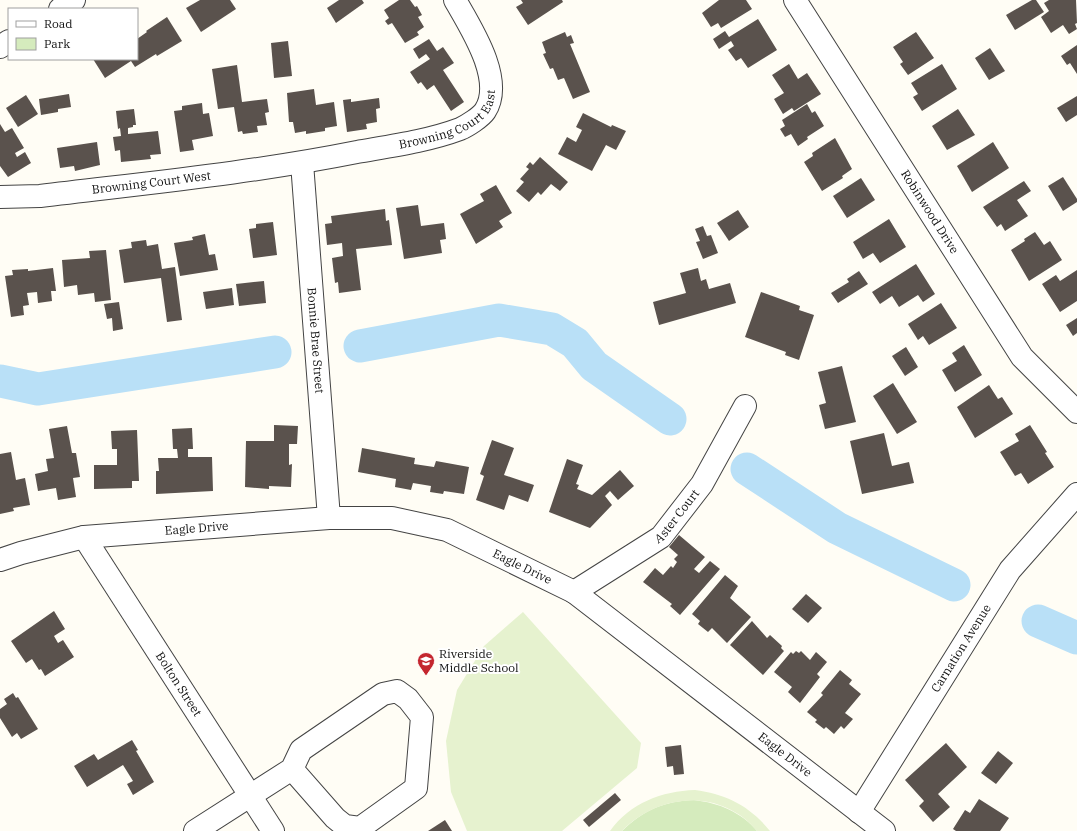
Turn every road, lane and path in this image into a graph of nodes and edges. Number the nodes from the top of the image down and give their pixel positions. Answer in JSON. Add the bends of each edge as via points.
{"nodes":[{"id":1,"x":74,"y":0,"type":"edge"},
{"id":2,"x":455,"y":0,"type":"edge"},
{"id":3,"x":795,"y":0,"type":"edge"},
{"id":4,"x":62,"y":8,"type":"edge"},
{"id":5,"x":302,"y":163,"type":"junction"},
{"id":6,"x":0,"y":197,"type":"edge"},
{"id":7,"x":745,"y":406,"type":"dead end"},
{"id":8,"x":1077,"y":412,"type":"edge"},
{"id":9,"x":1077,"y":494,"type":"edge"},
{"id":10,"x":329,"y":518,"type":"junction"},
{"id":11,"x":84,"y":537,"type":"junction"},
{"id":12,"x":0,"y":560,"type":"edge"},
{"id":13,"x":574,"y":592,"type":"junction"},
{"id":14,"x":292,"y":769,"type":"junction"},
{"id":15,"x":250,"y":796,"type":"junction"},
{"id":16,"x":859,"y":812,"type":"junction"},
{"id":17,"x":196,"y":831,"type":"edge"},
{"id":18,"x":273,"y":831,"type":"edge"},
{"id":19,"x":884,"y":831,"type":"edge"}],
"edges":[{"from":1,"to":4,"type":"street"},
{"from":2,"to":5,"type":"street","name":"Browning Court East","via":[[474,34],[491,75],[492,91],[484,112],[462,128],[432,137]]},
{"from":3,"to":8,"type":"street","name":"Robinwood Drive","via":[[1022,357]]},
{"from":5,"to":6,"type":"street","name":"Browning Court West","via":[[40,196]]},
{"from":5,"to":10,"type":"street","name":"Bonnie Brae Street"},
{"from":7,"to":13,"type":"street","name":"Aster Court","via":[[702,484],[661,537]]},
{"from":9,"to":16,"type":"street","name":"Carnation Avenue","via":[[1010,570]]},
{"from":10,"to":11,"type":"street","name":"Eagle Drive"},
{"from":10,"to":13,"type":"street","name":"Eagle Drive","via":[[392,518],[447,530]]},
{"from":11,"to":12,"type":"street","name":"Eagle Drive","via":[[21,552]]},
{"from":11,"to":15,"type":"street","name":"Bolton Street"},
{"from":13,"to":16,"type":"street","name":"Eagle Drive"},
{"from":14,"to":14,"type":"street","via":[[301,750],[383,694],[397,691],[408,699],[422,718],[416,788],[360,828],[345,826],[334,818]]},
{"from":14,"to":15,"type":"street"},
{"from":15,"to":17,"type":"street"},
{"from":15,"to":18,"type":"street","name":"Bolton Street"},
{"from":16,"to":19,"type":"street","name":"Eagle Drive"}]}
